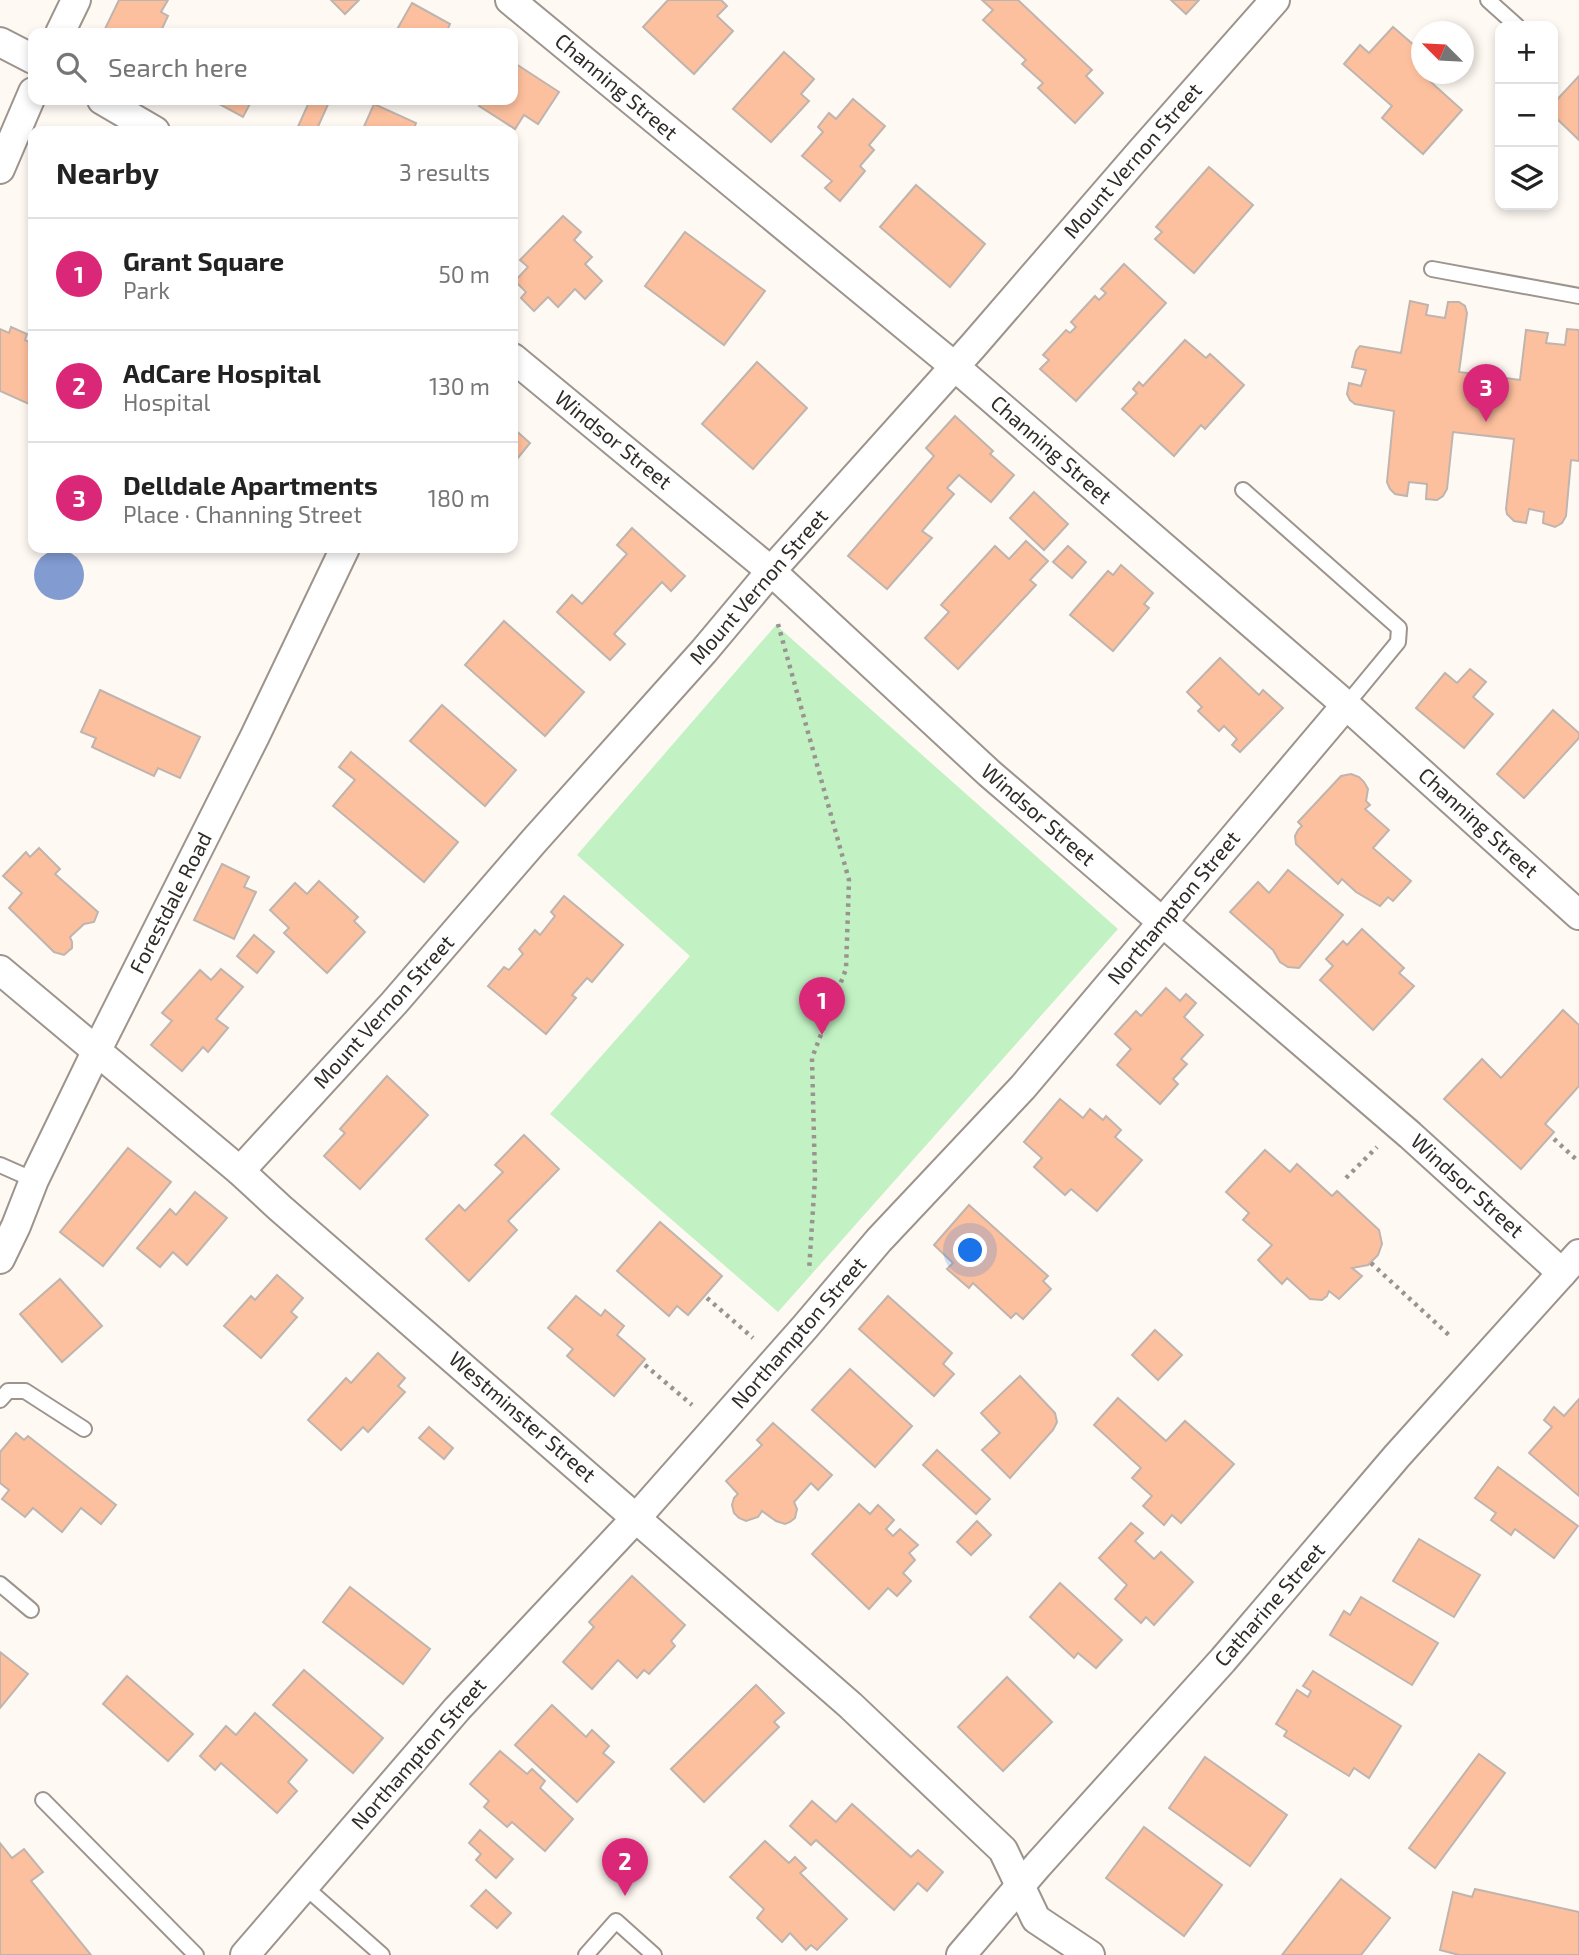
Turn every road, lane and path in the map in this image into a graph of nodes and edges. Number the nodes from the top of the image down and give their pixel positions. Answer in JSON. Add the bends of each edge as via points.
{"nodes":[{"id":1,"x":76,"y":0,"type":"edge"},
{"id":2,"x":510,"y":0,"type":"edge"},
{"id":3,"x":1275,"y":0,"type":"edge"},
{"id":4,"x":1488,"y":0,"type":"edge"},
{"id":5,"x":1511,"y":21,"type":"edge"},
{"id":6,"x":62,"y":28,"type":"edge"},
{"id":7,"x":0,"y":42,"type":"edge"},
{"id":8,"x":28,"y":56,"type":"edge"},
{"id":9,"x":28,"y":104,"type":"edge"},
{"id":10,"x":111,"y":105,"type":"edge"},
{"id":11,"x":147,"y":126,"type":"edge"},
{"id":12,"x":0,"y":169,"type":"edge"},
{"id":13,"x":1432,"y":269,"type":"dead end"},
{"id":14,"x":1579,"y":296,"type":"edge"},
{"id":15,"x":518,"y":362,"type":"edge"},
{"id":16,"x":954,"y":366,"type":"junction"},
{"id":17,"x":1243,"y":489,"type":"dead end"},
{"id":18,"x":343,"y":553,"type":"edge"},
{"id":19,"x":771,"y":571,"type":"junction"},
{"id":20,"x":775,"y":613,"type":"dead end"},
{"id":21,"x":1346,"y":705,"type":"junction"},
{"id":22,"x":1579,"y":915,"type":"edge"},
{"id":23,"x":1163,"y":921,"type":"junction"},
{"id":24,"x":0,"y":970,"type":"edge"},
{"id":25,"x":97,"y":1050,"type":"junction"},
{"id":26,"x":1554,"y":1139,"type":"dead end"},
{"id":27,"x":1377,"y":1147,"type":"dead end"},
{"id":28,"x":1579,"y":1162,"type":"edge"},
{"id":29,"x":0,"y":1165,"type":"edge"},
{"id":30,"x":240,"y":1171,"type":"junction"},
{"id":31,"x":1346,"y":1178,"type":"dead end"},
{"id":32,"x":34,"y":1181,"type":"junction"},
{"id":33,"x":0,"y":1259,"type":"edge"},
{"id":34,"x":1574,"y":1261,"type":"edge"},
{"id":35,"x":1371,"y":1263,"type":"dead end"},
{"id":36,"x":808,"y":1276,"type":"dead end"},
{"id":37,"x":706,"y":1298,"type":"dead end"},
{"id":38,"x":1451,"y":1337,"type":"dead end"},
{"id":39,"x":753,"y":1338,"type":"dead end"},
{"id":40,"x":645,"y":1365,"type":"dead end"},
{"id":41,"x":0,"y":1400,"type":"edge"},
{"id":42,"x":693,"y":1406,"type":"dead end"},
{"id":43,"x":84,"y":1429,"type":"dead end"},
{"id":44,"x":637,"y":1517,"type":"junction"},
{"id":45,"x":0,"y":1584,"type":"edge"},
{"id":46,"x":31,"y":1610,"type":"dead end"},
{"id":47,"x":43,"y":1800,"type":"dead end"},
{"id":48,"x":304,"y":1886,"type":"junction"},
{"id":49,"x":1020,"y":1887,"type":"junction"},
{"id":50,"x":1078,"y":1951,"type":"edge"},
{"id":51,"x":196,"y":1955,"type":"edge"},
{"id":52,"x":244,"y":1955,"type":"edge"},
{"id":53,"x":382,"y":1955,"type":"edge"},
{"id":54,"x":586,"y":1955,"type":"edge"},
{"id":55,"x":654,"y":1955,"type":"edge"},
{"id":56,"x":961,"y":1955,"type":"edge"}],
"edges":[{"from":1,"to":6,"type":"street"},
{"from":2,"to":16,"type":"street","name":"Channing Street"},
{"from":3,"to":16,"type":"street","name":"Mount Vernon Street"},
{"from":4,"to":5,"type":"lane"},
{"from":7,"to":8,"type":"street"},
{"from":9,"to":12,"type":"street"},
{"from":10,"to":11,"type":"street"},
{"from":13,"to":14,"type":"lane"},
{"from":15,"to":19,"type":"street","name":"Windsor Street"},
{"from":16,"to":19,"type":"street","name":"Mount Vernon Street"},
{"from":16,"to":21,"type":"street","name":"Channing Street"},
{"from":17,"to":21,"type":"lane","via":[[1399,628],[1398,642]]},
{"from":18,"to":25,"type":"street","name":"Forestdale Road"},
{"from":19,"to":23,"type":"street","name":"Windsor Street","via":[[989,773]]},
{"from":19,"to":30,"type":"street","name":"Mount Vernon Street","via":[[394,1003]]},
{"from":20,"to":36,"type":"path","via":[[849,880],[846,969],[811,1058],[815,1178]]},
{"from":21,"to":22,"type":"street","name":"Channing Street"},
{"from":21,"to":23,"type":"street","name":"Northampton Street"},
{"from":23,"to":34,"type":"street","name":"Windsor Street","via":[[1410,1135]]},
{"from":23,"to":44,"type":"street","name":"Northampton Street","via":[[1023,1087],[879,1240]]},
{"from":24,"to":25,"type":"street","name":"Westminster Street"},
{"from":25,"to":30,"type":"street","name":"Westminster Street"},
{"from":25,"to":32,"type":"street","name":"Forestdale Road"},
{"from":26,"to":28,"type":"path"},
{"from":27,"to":31,"type":"path"},
{"from":29,"to":32,"type":"lane"},
{"from":30,"to":44,"type":"street","name":"Westminster Street"},
{"from":32,"to":33,"type":"street","name":"Forestdale Road"},
{"from":34,"to":49,"type":"street","name":"Catharine Street"},
{"from":35,"to":38,"type":"path"},
{"from":37,"to":39,"type":"path"},
{"from":40,"to":42,"type":"path"},
{"from":41,"to":43,"type":"lane","via":[[8,1391],[25,1391]]},
{"from":44,"to":48,"type":"street","name":"Northampton Street","via":[[457,1709]]},
{"from":44,"to":49,"type":"street","name":"Westminster Street","via":[[850,1705],[1003,1850]]},
{"from":45,"to":46,"type":"lane"},
{"from":47,"to":51,"type":"lane"},
{"from":48,"to":52,"type":"street","name":"Northampton Street"},
{"from":48,"to":53,"type":"lane"},
{"from":49,"to":50,"type":"street","name":"Westminster Street","via":[[1037,1919]]},
{"from":49,"to":56,"type":"street","name":"Catharine Street"},
{"from":54,"to":55,"type":"lane","via":[[616,1921]]}]}
